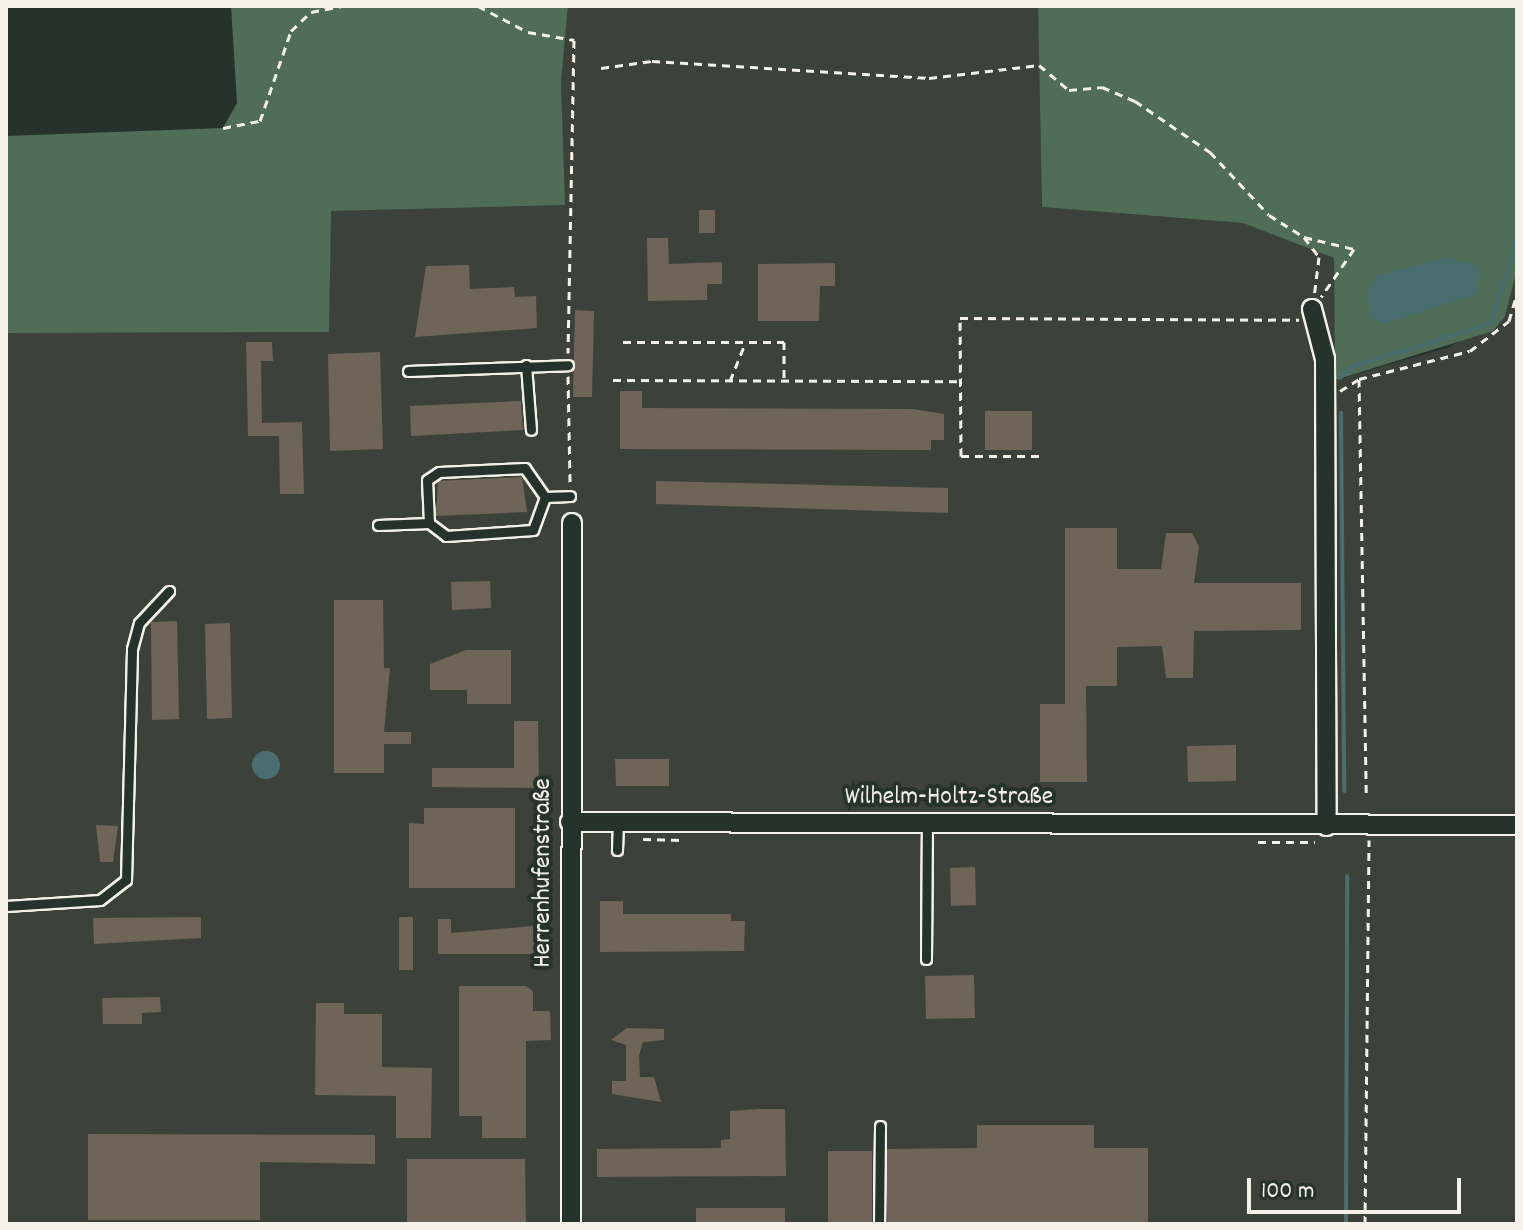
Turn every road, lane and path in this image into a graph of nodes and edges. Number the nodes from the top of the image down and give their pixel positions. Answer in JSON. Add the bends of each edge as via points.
{"nodes":[{"id":1,"x":343,"y":6,"type":"edge"},
{"id":2,"x":478,"y":6,"type":"edge"},
{"id":3,"x":601,"y":68,"type":"dead end"},
{"id":4,"x":223,"y":128,"type":"dead end"},
{"id":5,"x":1304,"y":237,"type":"junction"},
{"id":6,"x":1517,"y":293,"type":"edge"},
{"id":7,"x":1312,"y":309,"type":"junction"},
{"id":8,"x":623,"y":342,"type":"dead end"},
{"id":9,"x":745,"y":344,"type":"junction"},
{"id":10,"x":526,"y":365,"type":"junction"},
{"id":11,"x":568,"y":365,"type":"junction"},
{"id":12,"x":408,"y":371,"type":"dead end"},
{"id":13,"x":1359,"y":379,"type":"junction"},
{"id":14,"x":613,"y":380,"type":"dead end"},
{"id":15,"x":960,"y":381,"type":"junction"},
{"id":16,"x":729,"y":382,"type":"junction"},
{"id":17,"x":784,"y":382,"type":"junction"},
{"id":18,"x":1326,"y":398,"type":"junction"},
{"id":19,"x":531,"y":430,"type":"dead end"},
{"id":20,"x":1039,"y":456,"type":"dead end"},
{"id":21,"x":570,"y":496,"type":"joint"},
{"id":22,"x":545,"y":497,"type":"junction"},
{"id":23,"x":429,"y":523,"type":"junction"},
{"id":24,"x":572,"y":523,"type":"dead end"},
{"id":25,"x":378,"y":525,"type":"dead end"},
{"id":26,"x":169,"y":591,"type":"dead end"},
{"id":27,"x":1366,"y":796,"type":"dead end"},
{"id":28,"x":570,"y":822,"type":"junction"},
{"id":29,"x":618,"y":823,"type":"junction"},
{"id":30,"x":927,"y":824,"type":"junction"},
{"id":31,"x":1517,"y":825,"type":"edge"},
{"id":32,"x":1327,"y":826,"type":"junction"},
{"id":33,"x":1369,"y":840,"type":"dead end"},
{"id":34,"x":617,"y":850,"type":"dead end"},
{"id":35,"x":6,"y":906,"type":"edge"},
{"id":36,"x":926,"y":959,"type":"dead end"},
{"id":37,"x":880,"y":1126,"type":"dead end"},
{"id":38,"x":571,"y":1224,"type":"edge"},
{"id":39,"x":879,"y":1224,"type":"edge"},
{"id":40,"x":1365,"y":1224,"type":"edge"}],
"edges":[{"from":1,"to":4,"type":"path","via":[[311,12],[291,31],[260,121]]},
{"from":2,"to":11,"type":"path","via":[[528,32],[574,40]]},
{"from":3,"to":5,"type":"path","via":[[652,61],[929,78],[1039,65],[1069,90],[1102,87],[1135,101],[1210,152],[1269,215]]},
{"from":5,"to":7,"type":"path","via":[[1319,257]]},
{"from":5,"to":7,"type":"path","via":[[1354,249]]},
{"from":6,"to":13,"type":"path","via":[[1509,321],[1470,351]]},
{"from":7,"to":15,"type":"path","via":[[1300,320],[1274,321],[960,318]]},
{"from":7,"to":18,"type":"street"},
{"from":8,"to":9,"type":"path"},
{"from":9,"to":16,"type":"path"},
{"from":9,"to":17,"type":"path","via":[[784,342]]},
{"from":10,"to":11,"type":"lane"},
{"from":10,"to":12,"type":"lane"},
{"from":10,"to":19,"type":"lane"},
{"from":11,"to":21,"type":"path"},
{"from":13,"to":18,"type":"path"},
{"from":13,"to":27,"type":"path"},
{"from":14,"to":16,"type":"path"},
{"from":15,"to":17,"type":"path"},
{"from":15,"to":20,"type":"path","via":[[961,456]]},
{"from":16,"to":17,"type":"path"},
{"from":18,"to":32,"type":"street"},
{"from":21,"to":22,"type":"lane"},
{"from":22,"to":23,"type":"lane","via":[[533,530],[446,536]]},
{"from":22,"to":23,"type":"lane","via":[[525,468],[439,472],[427,480]]},
{"from":23,"to":25,"type":"lane"},
{"from":24,"to":28,"type":"street","name":"Herrenhufenstraße"},
{"from":26,"to":35,"type":"lane","via":[[139,623],[132,649],[132,862],[126,880],[100,900]]},
{"from":28,"to":29,"type":"street","name":"Wilhelm-Holtz-Straße"},
{"from":28,"to":38,"type":"street","name":"Herrenhufenstraße"},
{"from":29,"to":30,"type":"street","name":"Wilhelm-Holtz-Straße"},
{"from":29,"to":34,"type":"lane"},
{"from":30,"to":32,"type":"street","name":"Wilhelm-Holtz-Straße"},
{"from":30,"to":36,"type":"lane"},
{"from":31,"to":32,"type":"street","name":"Wilhelm-Holtz-Straße"},
{"from":33,"to":40,"type":"path"},
{"from":37,"to":39,"type":"lane"}]}
